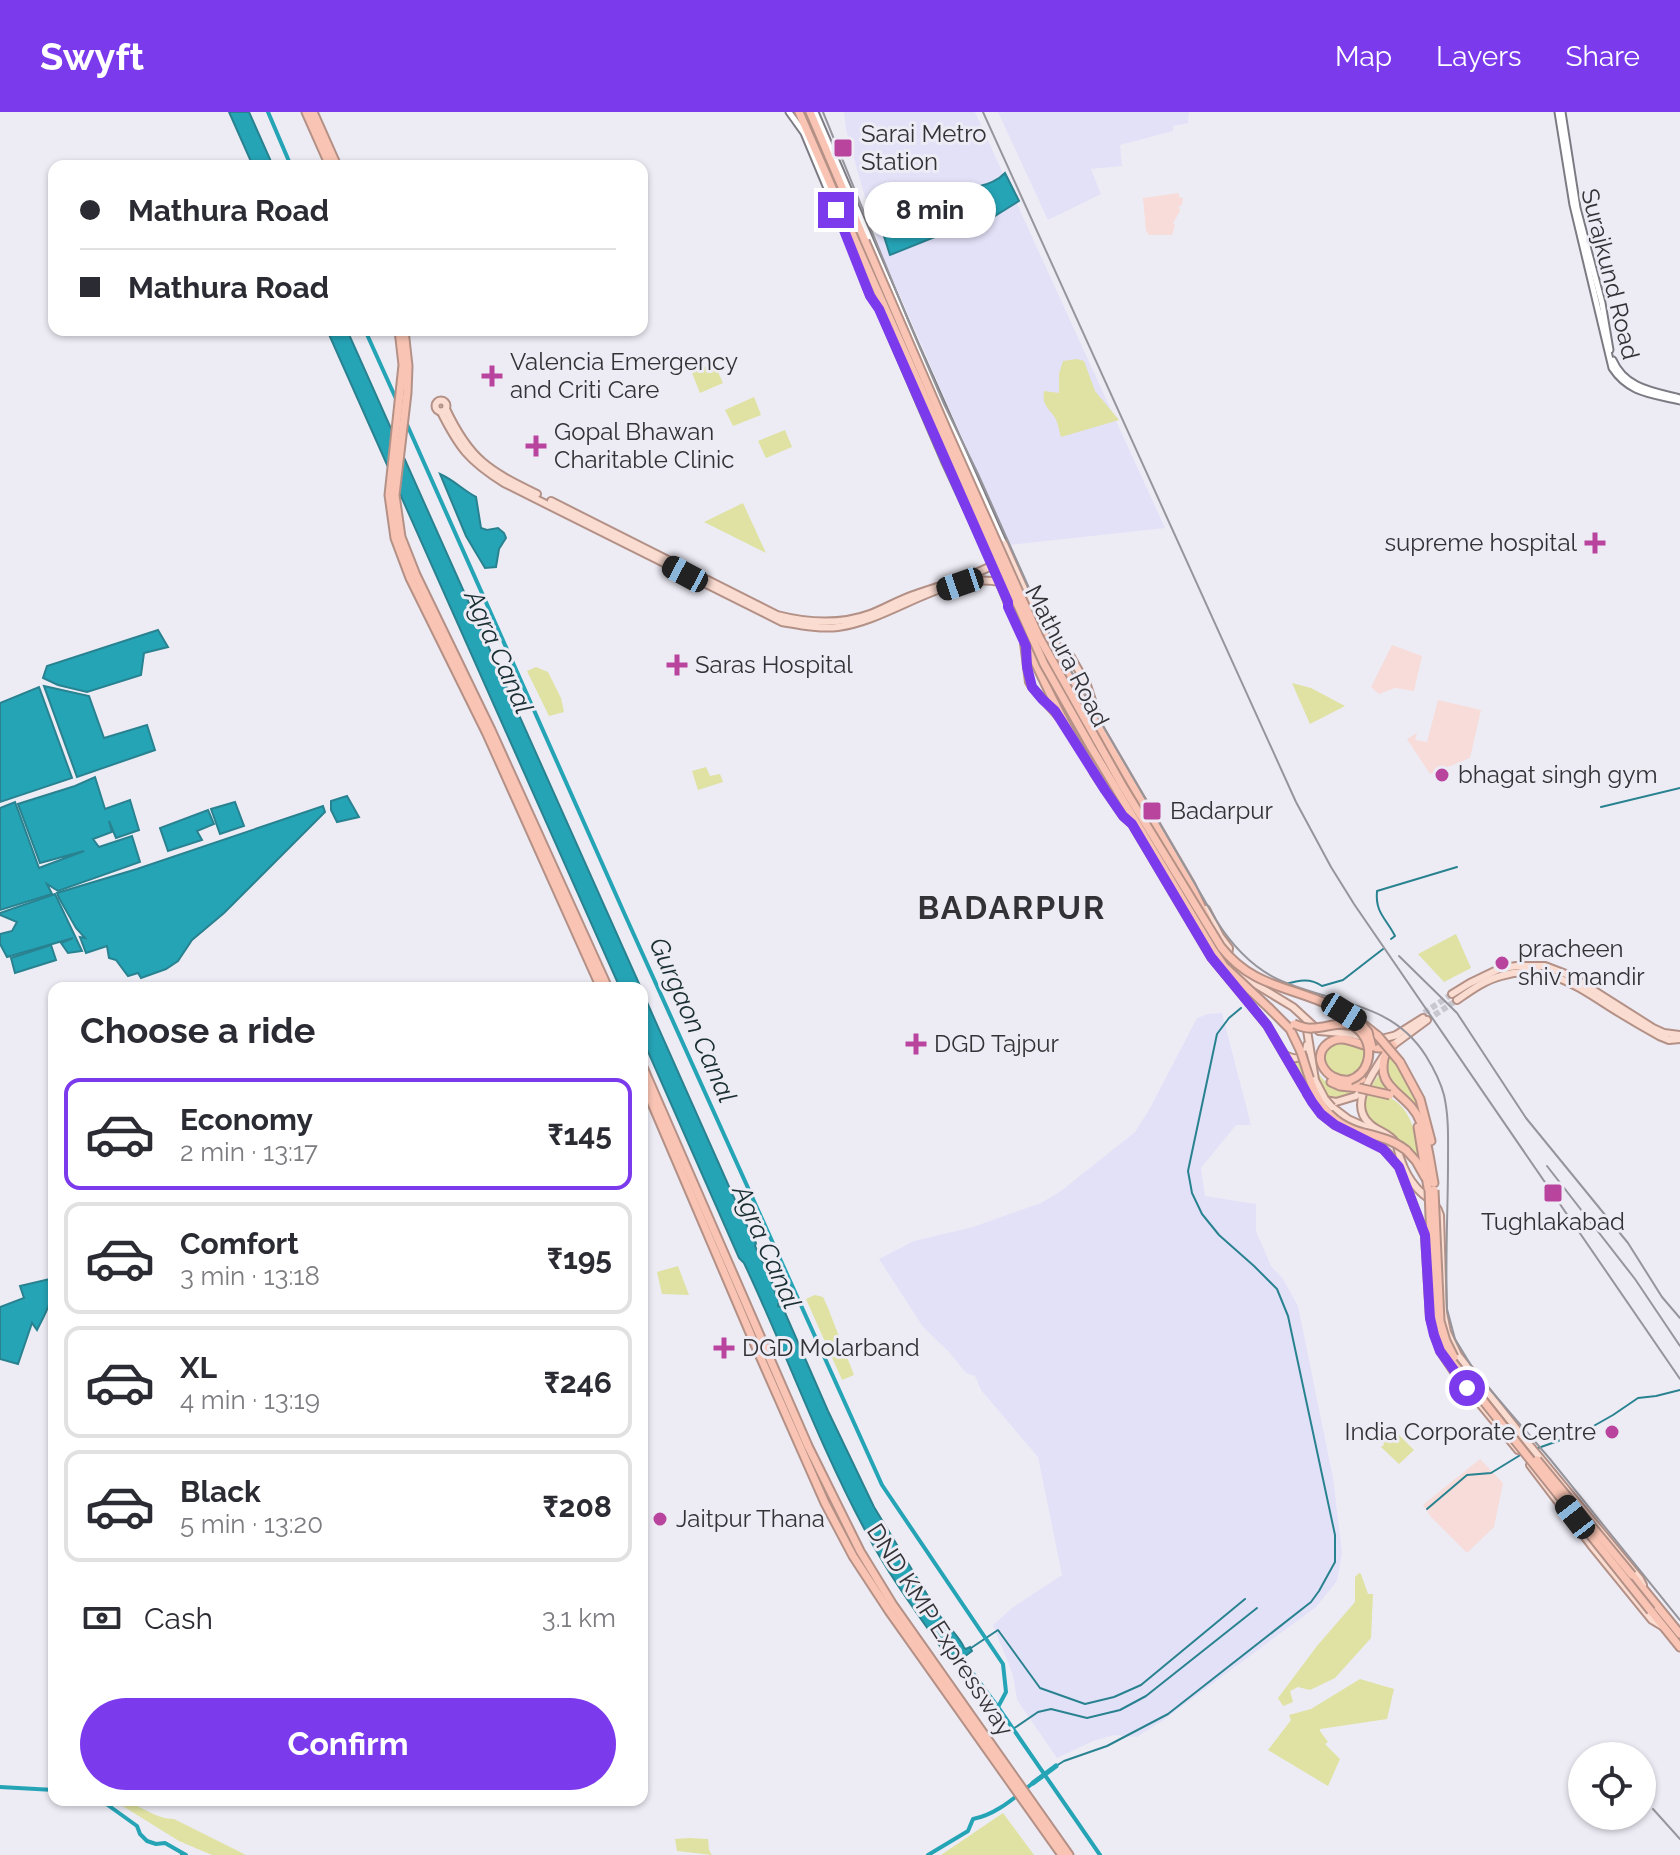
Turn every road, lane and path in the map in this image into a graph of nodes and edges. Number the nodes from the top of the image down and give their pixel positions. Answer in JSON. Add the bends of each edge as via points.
{"nodes":[{"id":1,"x":306,"y":112,"type":"edge"},
{"id":2,"x":313,"y":112,"type":"edge"},
{"id":3,"x":789,"y":112,"type":"edge"},
{"id":4,"x":799,"y":112,"type":"edge"},
{"id":5,"x":1560,"y":112,"type":"edge"},
{"id":6,"x":815,"y":113,"type":"edge"},
{"id":7,"x":327,"y":160,"type":"edge"},
{"id":8,"x":334,"y":160,"type":"edge"},
{"id":9,"x":876,"y":254,"type":"junction"},
{"id":10,"x":856,"y":263,"type":"junction"},
{"id":11,"x":888,"y":281,"type":"junction"},
{"id":12,"x":866,"y":287,"type":"junction"},
{"id":13,"x":402,"y":336,"type":"edge"},
{"id":14,"x":1680,"y":400,"type":"edge"},
{"id":15,"x":444,"y":411,"type":"dead end"},
{"id":16,"x":559,"y":507,"type":"junction"},
{"id":17,"x":1004,"y":544,"type":"junction"},
{"id":18,"x":988,"y":554,"type":"junction"},
{"id":19,"x":993,"y":565,"type":"junction"},
{"id":20,"x":1000,"y":582,"type":"junction"},
{"id":21,"x":1027,"y":597,"type":"junction"},
{"id":22,"x":1019,"y":603,"type":"junction"},
{"id":23,"x":1009,"y":604,"type":"junction"},
{"id":24,"x":1039,"y":625,"type":"junction"},
{"id":25,"x":1057,"y":657,"type":"junction"},
{"id":26,"x":457,"y":666,"type":"junction"},
{"id":27,"x":1129,"y":809,"type":"junction"},
{"id":28,"x":1212,"y":930,"type":"junction"},
{"id":29,"x":1227,"y":944,"type":"junction"},
{"id":30,"x":1211,"y":957,"type":"junction"},
{"id":31,"x":598,"y":982,"type":"edge"},
{"id":32,"x":605,"y":982,"type":"edge"},
{"id":33,"x":1253,"y":988,"type":"junction"},
{"id":34,"x":1273,"y":996,"type":"junction"},
{"id":35,"x":1259,"y":1013,"type":"junction"},
{"id":36,"x":1304,"y":1016,"type":"junction"},
{"id":37,"x":1427,"y":1018,"type":"tunnel mouth"},
{"id":38,"x":1359,"y":1021,"type":"junction"},
{"id":39,"x":1307,"y":1030,"type":"junction"},
{"id":40,"x":1403,"y":1033,"type":"junction"},
{"id":41,"x":1341,"y":1036,"type":"junction"},
{"id":42,"x":1680,"y":1037,"type":"edge"},
{"id":43,"x":1393,"y":1045,"type":"junction"},
{"id":44,"x":1386,"y":1052,"type":"junction"},
{"id":45,"x":1285,"y":1053,"type":"junction"},
{"id":46,"x":648,"y":1082,"type":"edge"},
{"id":47,"x":1301,"y":1084,"type":"junction"},
{"id":48,"x":1337,"y":1085,"type":"junction"},
{"id":49,"x":1367,"y":1085,"type":"junction"},
{"id":50,"x":648,"y":1089,"type":"edge"},
{"id":51,"x":653,"y":1097,"type":"junction"},
{"id":52,"x":1386,"y":1135,"type":"junction"},
{"id":53,"x":1431,"y":1186,"type":"junction"},
{"id":54,"x":1430,"y":1199,"type":"junction"},
{"id":55,"x":1415,"y":1209,"type":"junction"},
{"id":56,"x":1441,"y":1233,"type":"junction"},
{"id":57,"x":1425,"y":1235,"type":"junction"},
{"id":58,"x":1491,"y":1398,"type":"junction"},
{"id":59,"x":1481,"y":1404,"type":"junction"},
{"id":60,"x":1517,"y":1430,"type":"junction"},
{"id":61,"x":1508,"y":1437,"type":"junction"},
{"id":62,"x":835,"y":1511,"type":"junction"},
{"id":63,"x":829,"y":1523,"type":"dead end"},
{"id":64,"x":836,"y":1537,"type":"dead end"},
{"id":65,"x":849,"y":1539,"type":"junction"},
{"id":66,"x":1636,"y":1577,"type":"junction"},
{"id":67,"x":1663,"y":1627,"type":"junction"},
{"id":68,"x":1680,"y":1634,"type":"edge"},
{"id":69,"x":1680,"y":1647,"type":"edge"},
{"id":70,"x":1040,"y":1818,"type":"junction"},
{"id":71,"x":1062,"y":1855,"type":"edge"},
{"id":72,"x":1069,"y":1855,"type":"edge"}],
"edges":[{"from":1,"to":7,"type":"highway"},
{"from":2,"to":8,"type":"highway"},
{"from":3,"to":10,"type":"main road","name":"Mathura Road"},
{"from":4,"to":27,"type":"highway","name":"Mathura Road","bridge":true,"via":[[1032,640]]},
{"from":5,"to":14,"type":"main road","name":"Surajkund Road","via":[[1575,214],[1612,368],[1634,389]]},
{"from":6,"to":9,"type":"main road","name":"Mathura Road"},
{"from":6,"to":28,"type":"highway","name":"Mathura Road","bridge":true,"via":[[818,132],[1039,637]]},
{"from":9,"to":10,"type":"main road","via":[[871,248],[863,250]]},
{"from":9,"to":11,"type":"main road","name":"Mathura Road"},
{"from":10,"to":12,"type":"main road","name":"Mathura Road"},
{"from":11,"to":12,"type":"main road","via":[[881,294]]},
{"from":11,"to":17,"type":"main road","name":"Mathura Road"},
{"from":12,"to":18,"type":"main road","name":"Mathura Road"},
{"from":13,"to":26,"type":"highway","via":[[408,366],[397,523]]},
{"from":15,"to":16,"type":"main road","via":[[457,443],[474,462],[504,483]]},
{"from":16,"to":19,"type":"main road","via":[[794,619],[820,622],[869,614]]},
{"from":16,"to":20,"type":"main road","via":[[774,619],[795,624],[848,625],[974,580]]},
{"from":17,"to":18,"type":"main road","via":[[992,545]]},
{"from":17,"to":21,"type":"main road","name":"Mathura Road"},
{"from":18,"to":19,"type":"main road","name":"Mathura Road"},
{"from":19,"to":20,"type":"main road","name":"Mathura Road"},
{"from":20,"to":23,"type":"main road","name":"Mathura Road"},
{"from":21,"to":22,"type":"main road"},
{"from":21,"to":24,"type":"main road","name":"Mathura Road"},
{"from":22,"to":23,"type":"main road"},
{"from":22,"to":25,"type":"main road","via":[[1045,662],[1052,664]]},
{"from":23,"to":27,"type":"highway","bridge":true,"via":[[1060,711],[1096,771]]},
{"from":23,"to":30,"type":"main road","name":"Mathura Road","via":[[1026,646],[1032,687],[1055,711],[1132,824]]},
{"from":24,"to":25,"type":"highway"},
{"from":24,"to":29,"type":"main road","name":"Mathura Road","via":[[1071,657],[1099,721]]},
{"from":25,"to":28,"type":"highway","bridge":true},
{"from":26,"to":31,"type":"highway"},
{"from":26,"to":32,"type":"highway"},
{"from":27,"to":33,"type":"highway","name":"Mathura Road","bridge":true,"via":[[1224,966]]},
{"from":28,"to":38,"type":"highway","name":"Mathura Road","bridge":true,"via":[[1229,958],[1252,976]]},
{"from":29,"to":30,"type":"main road","via":[[1213,943]]},
{"from":29,"to":33,"type":"main road","name":"Mathura Road","via":[[1230,966]]},
{"from":30,"to":35,"type":"main road","name":"Mathura Road"},
{"from":33,"to":34,"type":"main road"},
{"from":33,"to":41,"type":"highway","bridge":true,"via":[[1302,1027],[1340,1023],[1359,1031],[1368,1045],[1366,1064],[1357,1077],[1342,1081],[1327,1073],[1321,1057],[1324,1047]]},
{"from":33,"to":53,"type":"highway","name":"Mathura Road","bridge":true,"via":[[1299,1044],[1326,1112],[1346,1127],[1403,1147]]},
{"from":34,"to":35,"type":"main road","via":[[1260,998]]},
{"from":34,"to":36,"type":"main road"},
{"from":35,"to":45,"type":"main road","name":"Mathura Road"},
{"from":36,"to":39,"type":"main road"},
{"from":36,"to":41,"type":"main road","via":[[1322,1032]]},
{"from":37,"to":40,"type":"main road","via":[[1414,1032]]},
{"from":38,"to":48,"type":"highway","bridge":true,"via":[[1372,1046],[1369,1069],[1355,1083]]},
{"from":38,"to":53,"type":"highway","name":"Mathura Road","bridge":true,"via":[[1391,1050],[1413,1083],[1429,1130]]},
{"from":39,"to":45,"type":"main road","via":[[1303,1055],[1294,1059]]},
{"from":39,"to":52,"type":"main road","bridge":true,"via":[[1315,1080],[1325,1099],[1353,1122]]},
{"from":40,"to":41,"type":"main road","via":[[1375,1043]]},
{"from":40,"to":43,"type":"main road"},
{"from":41,"to":43,"type":"highway","via":[[1376,1049]]},
{"from":41,"to":48,"type":"highway","via":[[1324,1040],[1316,1061],[1324,1077]]},
{"from":42,"to":42,"type":"main road","via":[[1653,1028],[1554,968],[1512,966],[1485,975],[1455,998],[1499,976],[1538,972],[1559,977],[1659,1036]]},
{"from":43,"to":44,"type":"main road"},
{"from":44,"to":49,"type":"main road"},
{"from":44,"to":53,"type":"highway","via":[[1383,1069],[1388,1085],[1418,1116],[1427,1142]]},
{"from":45,"to":47,"type":"main road","name":"Mathura Road"},
{"from":46,"to":51,"type":"highway","name":"DND KMP Expressway"},
{"from":47,"to":49,"type":"main road","via":[[1319,1099],[1336,1102],[1356,1096]]},
{"from":47,"to":55,"type":"main road","name":"Mathura Road","via":[[1321,1114],[1392,1157]]},
{"from":48,"to":53,"type":"highway","bridge":true,"via":[[1382,1092],[1406,1106],[1419,1130]]},
{"from":49,"to":52,"type":"main road","name":"Mathura Road","via":[[1363,1115]]},
{"from":50,"to":51,"type":"highway","name":"DND KMP Expressway"},
{"from":51,"to":62,"type":"highway","name":"DND KMP Expressway"},
{"from":52,"to":54,"type":"main road","name":"Mathura Road","via":[[1396,1144],[1414,1184]]},
{"from":53,"to":66,"type":"highway","name":"Mathura Road","bridge":true,"via":[[1440,1321],[1453,1356]]},
{"from":53,"to":67,"type":"highway","name":"Mathura Road","bridge":true,"via":[[1434,1322],[1441,1343]]},
{"from":54,"to":55,"type":"main road","via":[[1419,1198]]},
{"from":54,"to":56,"type":"main road","name":"Mathura Road","via":[[1440,1215]]},
{"from":55,"to":57,"type":"main road","name":"Mathura Road"},
{"from":56,"to":57,"type":"main road"},
{"from":56,"to":58,"type":"main road","name":"Mathura Road","via":[[1447,1332]]},
{"from":57,"to":59,"type":"main road","name":"Mathura Road","via":[[1434,1335],[1454,1372]]},
{"from":58,"to":59,"type":"main road"},
{"from":58,"to":60,"type":"main road","name":"Mathura Road"},
{"from":59,"to":61,"type":"main road","name":"Mathura Road"},
{"from":60,"to":61,"type":"main road"},
{"from":60,"to":66,"type":"main road","name":"Mathura Road"},
{"from":61,"to":67,"type":"main road","name":"Mathura Road","via":[[1652,1620]]},
{"from":62,"to":63,"type":"highway"},
{"from":62,"to":65,"type":"highway","name":"DND KMP Expressway"},
{"from":62,"to":65,"type":"highway","via":[[851,1519]]},
{"from":64,"to":65,"type":"highway"},
{"from":65,"to":70,"type":"highway","name":"DND KMP Expressway","via":[[889,1611]]},
{"from":66,"to":68,"type":"highway","name":"Mathura Road"},
{"from":67,"to":69,"type":"highway","name":"Mathura Road"},
{"from":70,"to":71,"type":"highway"},
{"from":70,"to":72,"type":"highway"}]}
